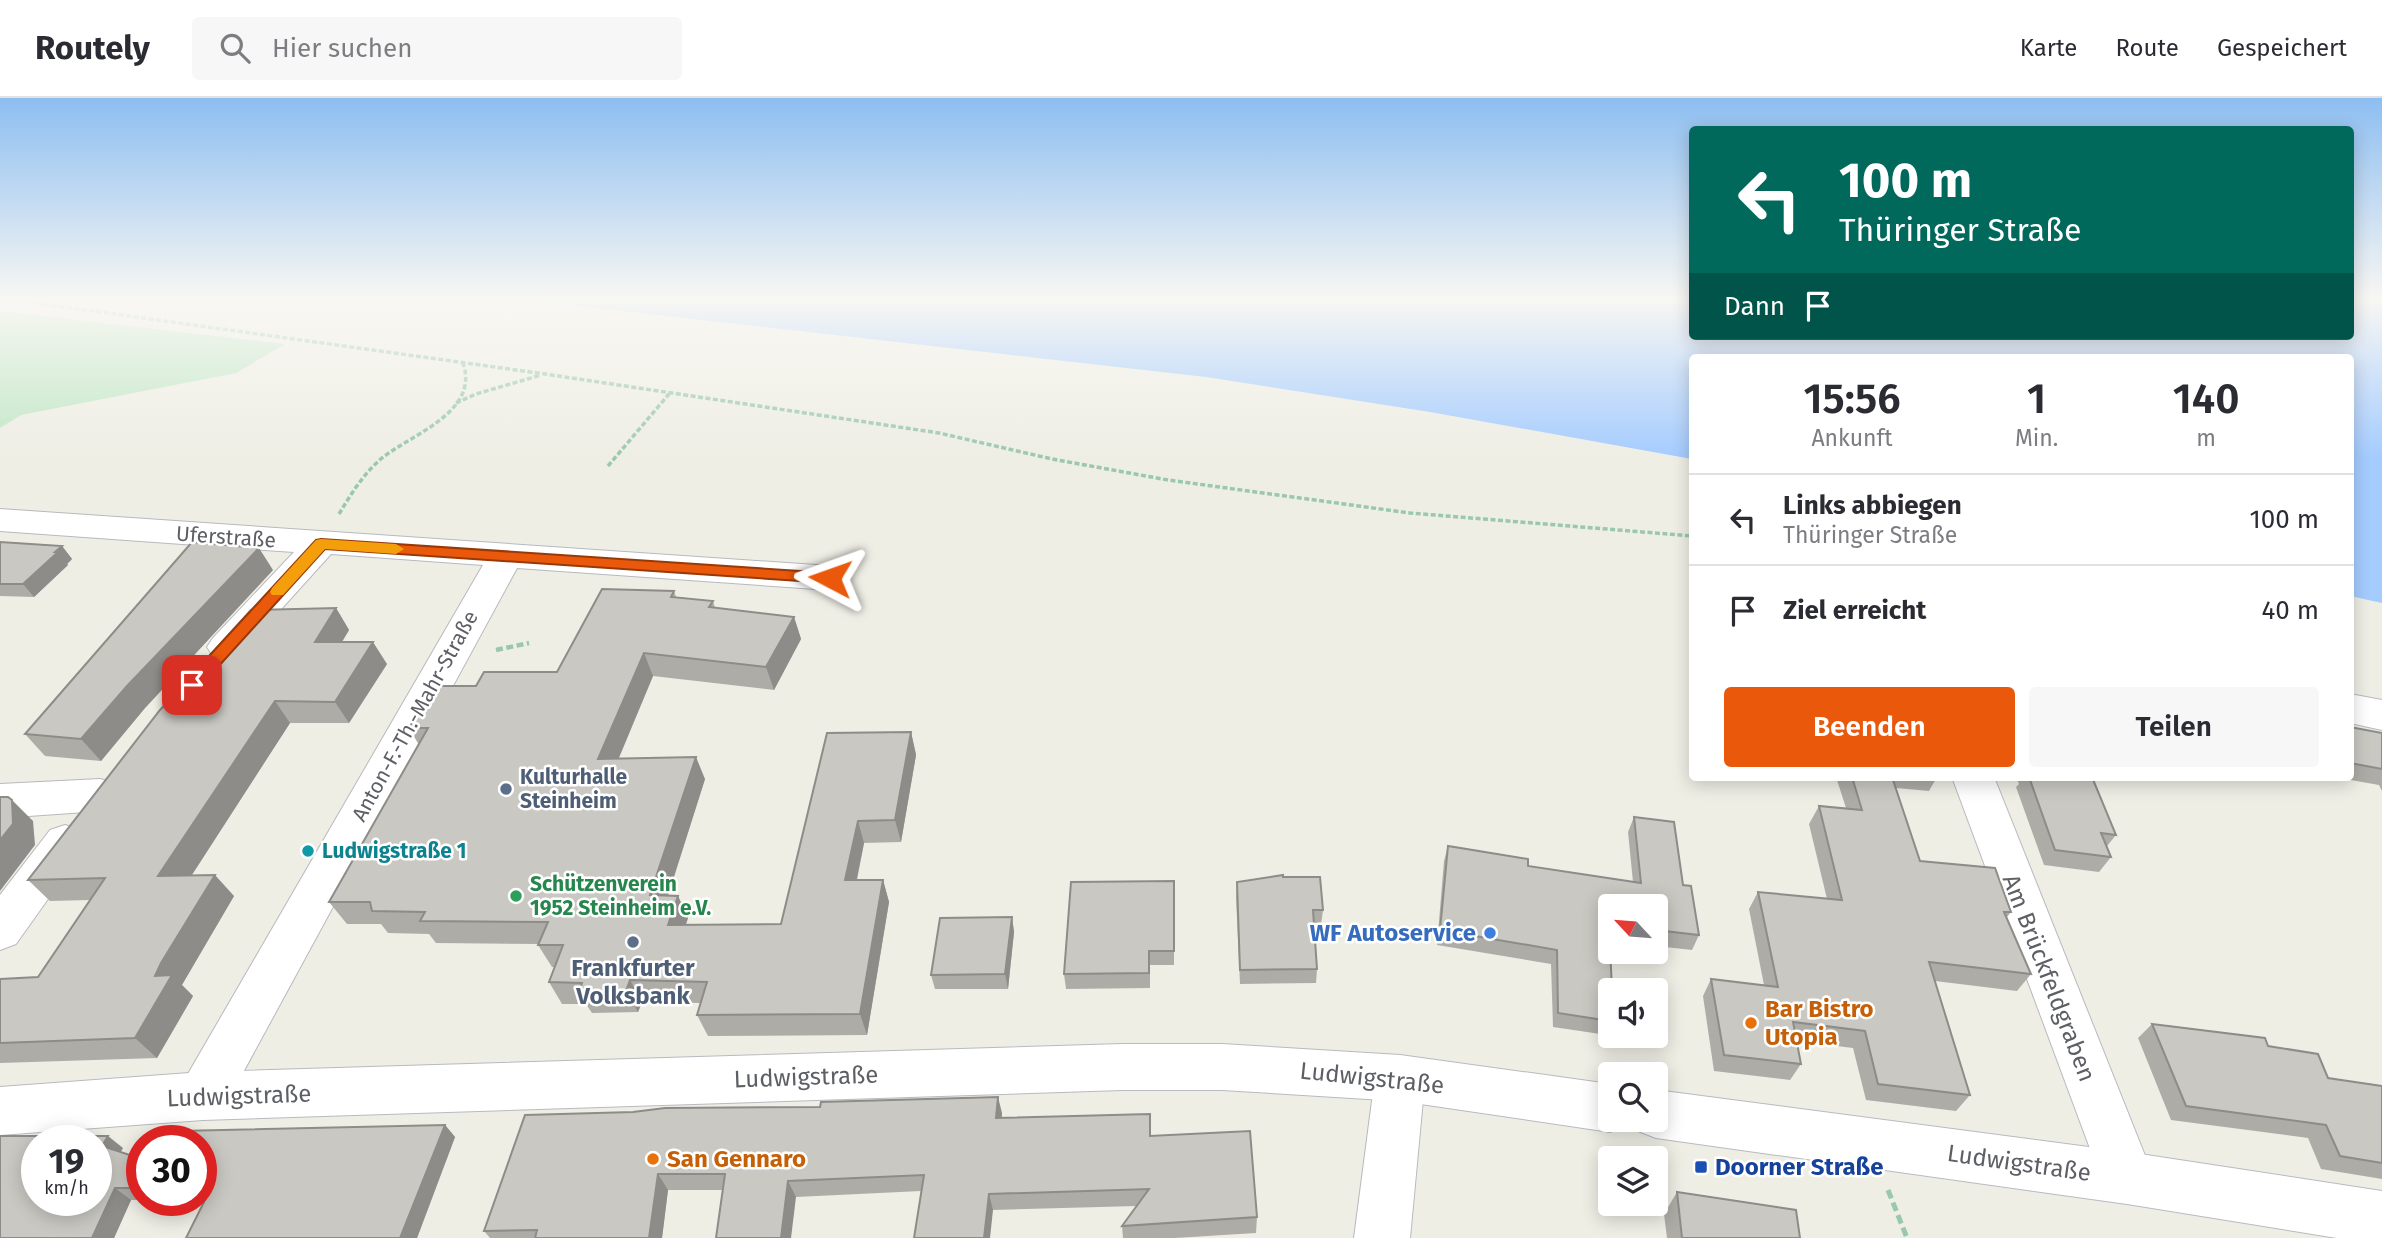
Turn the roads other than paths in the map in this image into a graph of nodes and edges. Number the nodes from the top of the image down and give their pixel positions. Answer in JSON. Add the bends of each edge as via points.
{"nodes":[{"id":1,"x":0,"y":520,"type":"edge"},
{"id":2,"x":329,"y":531,"type":"junction"},
{"id":3,"x":506,"y":556,"type":"junction"},
{"id":4,"x":830,"y":578,"type":"dead end"},
{"id":5,"x":198,"y":678,"type":"edge"},
{"id":6,"x":2354,"y":709,"type":"edge"},
{"id":7,"x":2382,"y":715,"type":"edge"},
{"id":8,"x":126,"y":763,"type":"edge"},
{"id":9,"x":1975,"y":781,"type":"edge"},
{"id":10,"x":100,"y":795,"type":"junction"},
{"id":11,"x":0,"y":801,"type":"edge"},
{"id":12,"x":0,"y":930,"type":"edge"},
{"id":13,"x":1400,"y":1078,"type":"junction"},
{"id":14,"x":203,"y":1096,"type":"junction"},
{"id":15,"x":1598,"y":1106,"type":"edge"},
{"id":16,"x":0,"y":1111,"type":"edge"},
{"id":17,"x":1668,"y":1116,"type":"edge"},
{"id":18,"x":2127,"y":1178,"type":"junction"},
{"id":19,"x":2382,"y":1218,"type":"edge"},
{"id":20,"x":1382,"y":1238,"type":"edge"}],
"edges":[{"from":1,"to":2,"type":"street","name":"Uferstraße"},
{"from":2,"to":3,"type":"street","name":"Uferstraße"},
{"from":2,"to":5,"type":"street"},
{"from":3,"to":4,"type":"street","name":"Uferstraße"},
{"from":3,"to":14,"type":"street","name":"Anton-F.-Th.-Mahr-Straße"},
{"from":6,"to":7,"type":"street"},
{"from":8,"to":10,"type":"street"},
{"from":9,"to":18,"type":"street","name":"Am Brückfeldgraben"},
{"from":10,"to":11,"type":"street"},
{"from":10,"to":12,"type":"street"},
{"from":13,"to":14,"type":"street","name":"Ludwigstraße","via":[[1222,1067],[1122,1067]]},
{"from":13,"to":15,"type":"street","name":"Ludwigstraße"},
{"from":13,"to":20,"type":"street"},
{"from":14,"to":16,"type":"street","name":"Ludwigstraße"},
{"from":17,"to":18,"type":"street","name":"Ludwigstraße"},
{"from":18,"to":19,"type":"street","name":"Ludwigstraße"}]}
